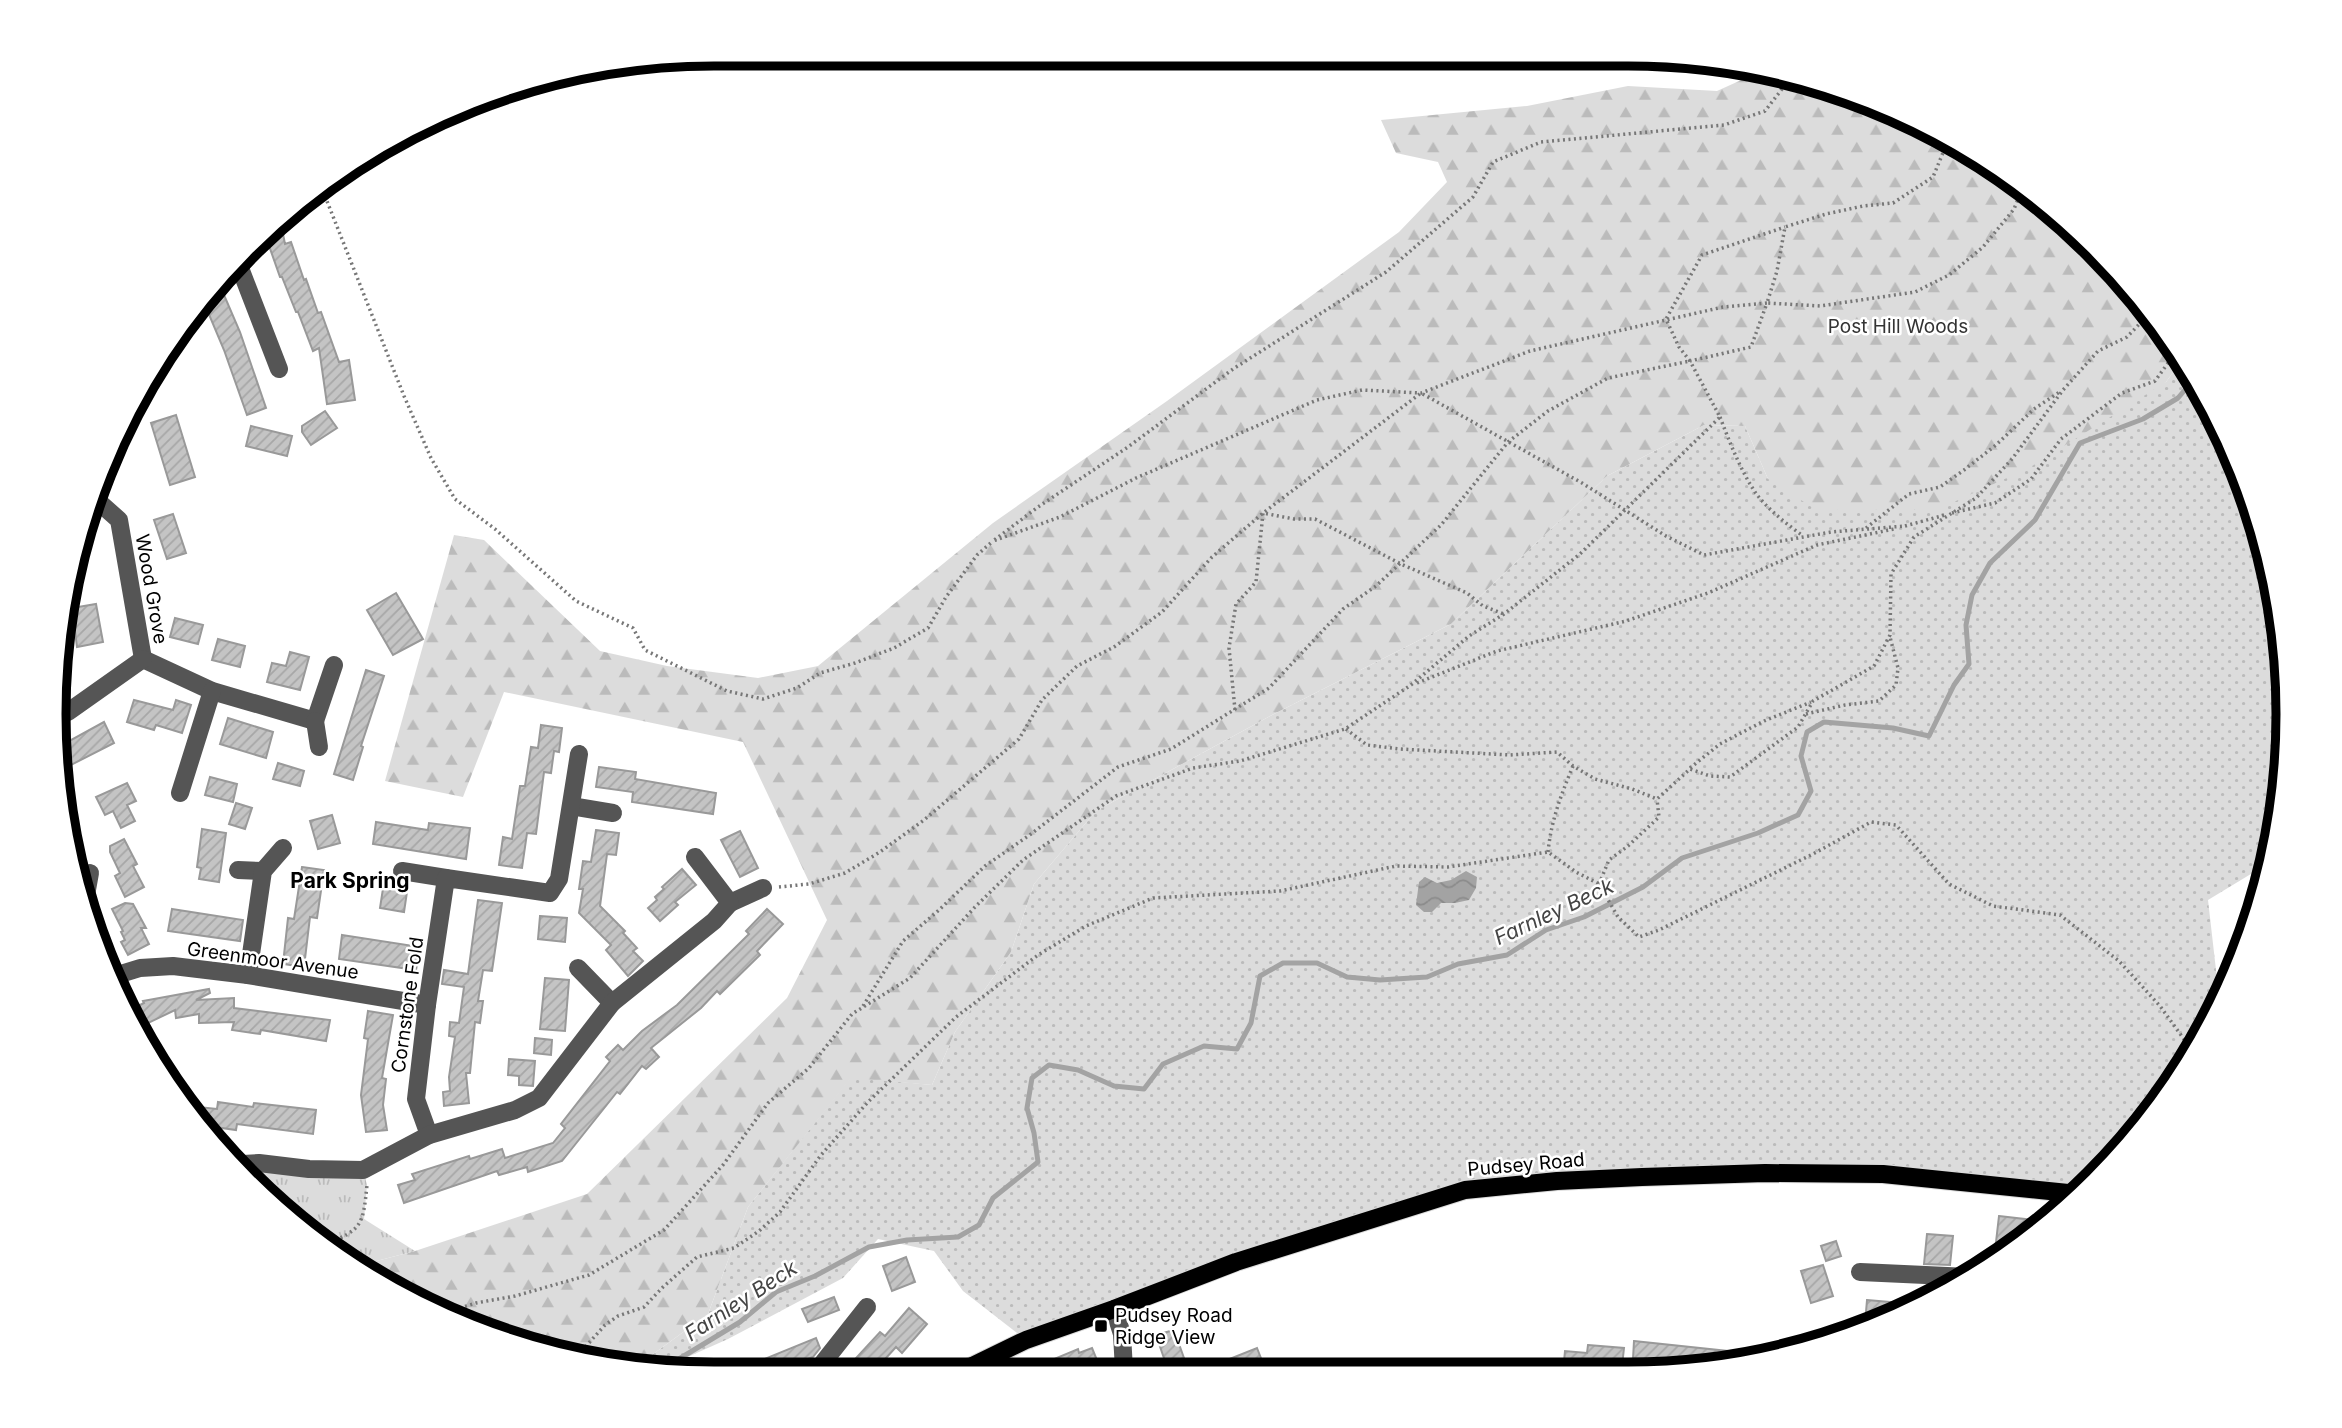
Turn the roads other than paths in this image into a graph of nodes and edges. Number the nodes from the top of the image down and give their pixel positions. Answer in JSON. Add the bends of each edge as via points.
{"nodes":[{"id":1,"x":241,"y":272,"type":"edge"},
{"id":2,"x":279,"y":369,"type":"dead end"},
{"id":3,"x":102,"y":504,"type":"edge"},
{"id":4,"x":143,"y":659,"type":"junction"},
{"id":5,"x":334,"y":665,"type":"dead end"},
{"id":6,"x":212,"y":691,"type":"junction"},
{"id":7,"x":68,"y":712,"type":"dead end"},
{"id":8,"x":315,"y":721,"type":"junction"},
{"id":9,"x":319,"y":747,"type":"dead end"},
{"id":10,"x":579,"y":754,"type":"dead end"},
{"id":11,"x":180,"y":793,"type":"dead end"},
{"id":12,"x":571,"y":806,"type":"junction"},
{"id":13,"x":613,"y":813,"type":"dead end"},
{"id":14,"x":283,"y":848,"type":"dead end"},
{"id":15,"x":695,"y":857,"type":"dead end"},
{"id":16,"x":238,"y":870,"type":"dead end"},
{"id":17,"x":402,"y":871,"type":"dead end"},
{"id":18,"x":264,"y":872,"type":"junction"},
{"id":19,"x":90,"y":873,"type":"dead end"},
{"id":20,"x":446,"y":878,"type":"junction"},
{"id":21,"x":89,"y":881,"type":"edge"},
{"id":22,"x":763,"y":888,"type":"road end"},
{"id":23,"x":730,"y":903,"type":"junction"},
{"id":24,"x":578,"y":968,"type":"dead end"},
{"id":25,"x":121,"y":974,"type":"edge"},
{"id":26,"x":248,"y":975,"type":"junction"},
{"id":27,"x":612,"y":1003,"type":"junction"},
{"id":28,"x":427,"y":1005,"type":"junction"},
{"id":29,"x":429,"y":1135,"type":"junction"},
{"id":30,"x":248,"y":1164,"type":"edge"},
{"id":31,"x":2064,"y":1193,"type":"edge"},
{"id":32,"x":1860,"y":1272,"type":"dead end"},
{"id":33,"x":1948,"y":1277,"type":"edge"},
{"id":34,"x":867,"y":1307,"type":"dead end"},
{"id":35,"x":1114,"y":1309,"type":"junction"},
{"id":36,"x":824,"y":1362,"type":"edge"},
{"id":37,"x":982,"y":1362,"type":"edge"},
{"id":38,"x":1124,"y":1362,"type":"edge"}],
"edges":[{"from":1,"to":2,"type":"street"},
{"from":3,"to":4,"type":"street","name":"Wood Grove","via":[[119,520]]},
{"from":4,"to":6,"type":"street","name":"Wood Grove"},
{"from":4,"to":7,"type":"street","name":"Wood Grove"},
{"from":5,"to":8,"type":"street"},
{"from":6,"to":8,"type":"street","name":"Wood Grove"},
{"from":6,"to":11,"type":"street"},
{"from":8,"to":9,"type":"street"},
{"from":10,"to":12,"type":"street"},
{"from":12,"to":13,"type":"street"},
{"from":12,"to":20,"type":"street","via":[[559,879],[550,893]]},
{"from":14,"to":18,"type":"street"},
{"from":15,"to":23,"type":"street"},
{"from":16,"to":18,"type":"street"},
{"from":17,"to":20,"type":"street"},
{"from":18,"to":26,"type":"street"},
{"from":19,"to":21,"type":"street"},
{"from":20,"to":28,"type":"street","name":"Cornstone Fold"},
{"from":22,"to":23,"type":"street"},
{"from":23,"to":27,"type":"street"},
{"from":24,"to":27,"type":"street"},
{"from":25,"to":26,"type":"street","name":"Greenmoor Avenue","via":[[173,966]]},
{"from":26,"to":28,"type":"street","name":"Greenmoor Avenue"},
{"from":27,"to":29,"type":"street","via":[[539,1098],[515,1111]]},
{"from":28,"to":29,"type":"street","name":"Cornstone Fold","via":[[416,1099]]},
{"from":29,"to":30,"type":"street","via":[[363,1170]]},
{"from":31,"to":35,"type":"main road","name":"Pudsey Road","via":[[1883,1174],[1765,1173],[1465,1189],[1236,1262]]},
{"from":32,"to":33,"type":"street"},
{"from":34,"to":36,"type":"street"},
{"from":35,"to":37,"type":"main road","name":"Pudsey Road","via":[[1026,1340]]},
{"from":35,"to":38,"type":"street"}]}
